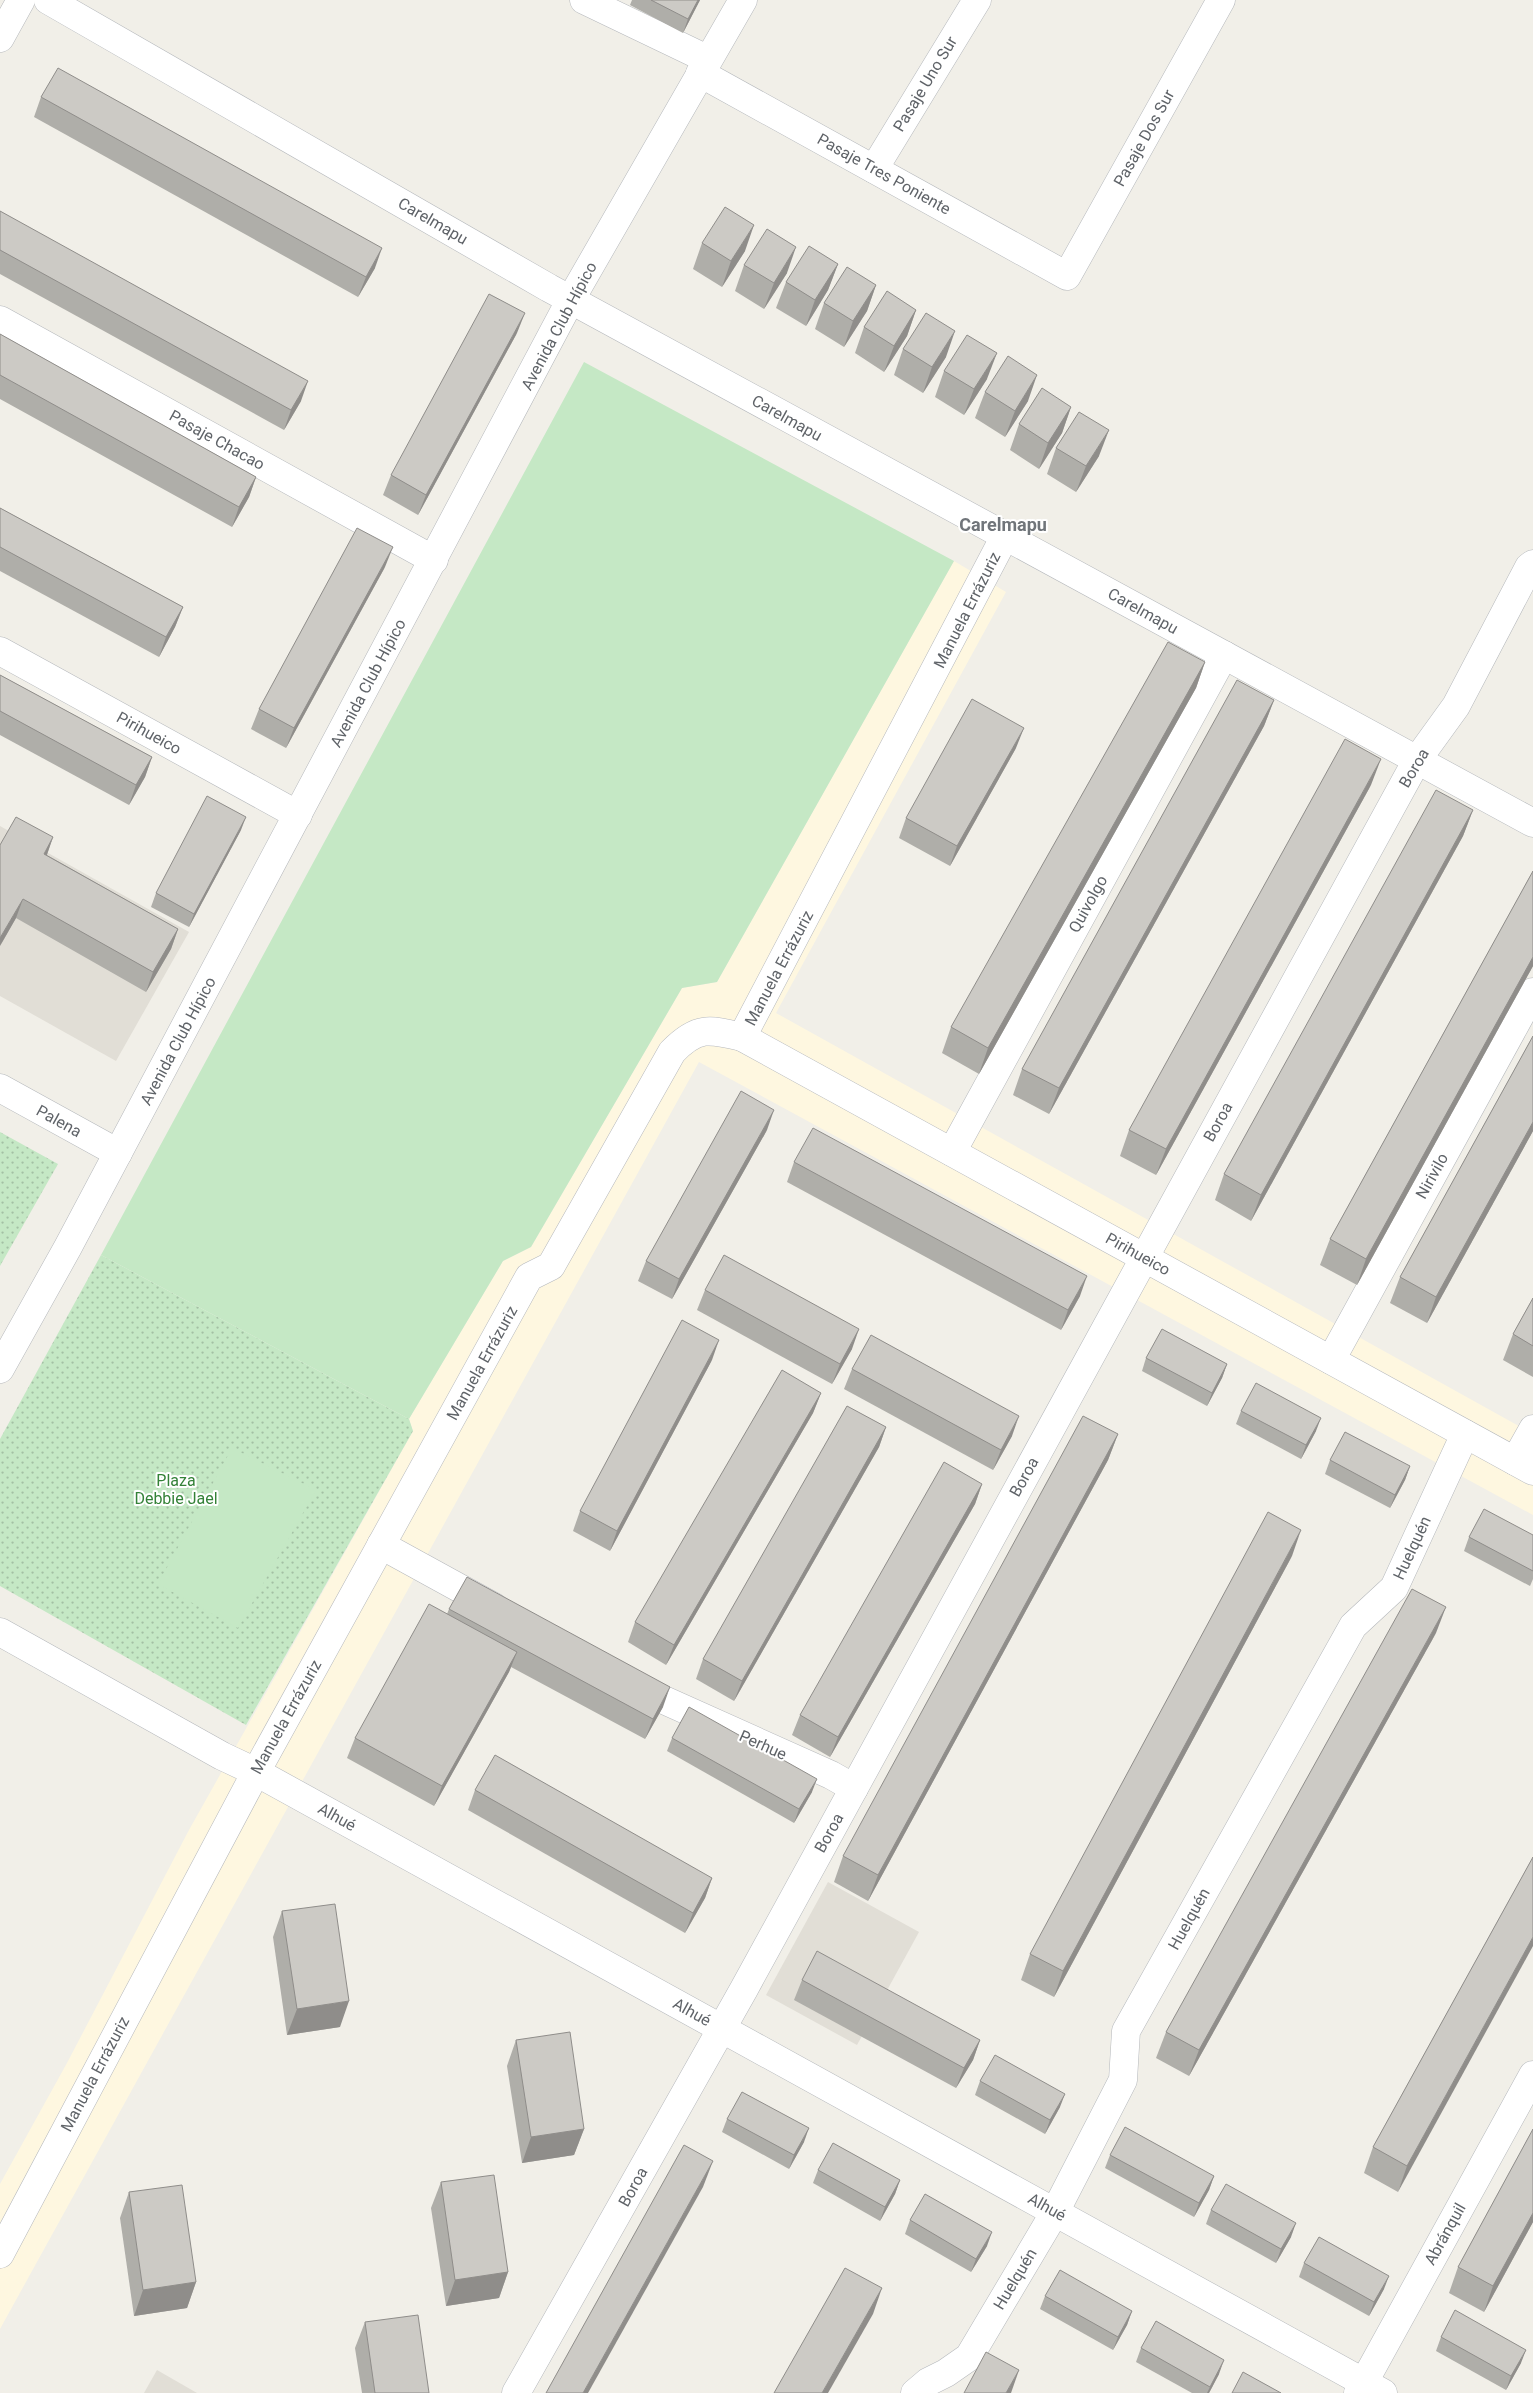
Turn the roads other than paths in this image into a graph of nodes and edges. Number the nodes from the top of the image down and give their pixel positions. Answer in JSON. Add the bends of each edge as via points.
{"nodes":[{"id":1,"x":21,"y":0,"type":"edge"},
{"id":2,"x":48,"y":0,"type":"edge"},
{"id":3,"x":584,"y":0,"type":"edge"},
{"id":4,"x":743,"y":0,"type":"edge"},
{"id":5,"x":977,"y":0,"type":"edge"},
{"id":6,"x":1221,"y":0,"type":"edge"},
{"id":7,"x":0,"y":38,"type":"edge"},
{"id":8,"x":704,"y":66,"type":"junction"},
{"id":9,"x":874,"y":169,"type":"junction"},
{"id":10,"x":1068,"y":276,"type":"joint"},
{"id":11,"x":571,"y":300,"type":"junction"},
{"id":12,"x":0,"y":320,"type":"edge"},
{"id":13,"x":1005,"y":536,"type":"junction"},
{"id":14,"x":434,"y":560,"type":"junction"},
{"id":15,"x":1533,"y":564,"type":"edge"},
{"id":16,"x":0,"y":651,"type":"edge"},
{"id":17,"x":1224,"y":655,"type":"junction"},
{"id":18,"x":1417,"y":760,"type":"junction"},
{"id":19,"x":298,"y":815,"type":"junction"},
{"id":20,"x":1533,"y":822,"type":"edge"},
{"id":21,"x":1533,"y":992,"type":"edge"},
{"id":22,"x":742,"y":1037,"type":"junction"},
{"id":23,"x":0,"y":1088,"type":"edge"},
{"id":24,"x":952,"y":1152,"type":"junction"},
{"id":25,"x":118,"y":1153,"type":"junction"},
{"id":26,"x":1144,"y":1258,"type":"junction"},
{"id":27,"x":1331,"y":1360,"type":"junction"},
{"id":28,"x":0,"y":1370,"type":"edge"},
{"id":29,"x":1533,"y":1429,"type":"edge"},
{"id":30,"x":1465,"y":1434,"type":"junction"},
{"id":31,"x":1524,"y":1466,"type":"edge"},
{"id":32,"x":381,"y":1544,"type":"junction"},
{"id":33,"x":518,"y":1620,"type":"edge"},
{"id":34,"x":0,"y":1632,"type":"edge"},
{"id":35,"x":612,"y":1672,"type":"edge"},
{"id":36,"x":256,"y":1772,"type":"junction"},
{"id":37,"x":854,"y":1788,"type":"junction"},
{"id":38,"x":722,"y":2028,"type":"junction"},
{"id":39,"x":1533,"y":2074,"type":"edge"},
{"id":40,"x":1055,"y":2212,"type":"junction"},
{"id":41,"x":0,"y":2254,"type":"edge"},
{"id":42,"x":1368,"y":2389,"type":"edge"},
{"id":43,"x":516,"y":2393,"type":"edge"},
{"id":44,"x":915,"y":2393,"type":"edge"}],
"edges":[{"from":1,"to":7,"type":"street"},
{"from":2,"to":11,"type":"street","name":"Carelmapu"},
{"from":3,"to":8,"type":"street","name":"Pasaje Tres Poniente"},
{"from":4,"to":8,"type":"street","name":"Avenida Club Hípico"},
{"from":5,"to":9,"type":"street","name":"Pasaje Uno Sur"},
{"from":6,"to":10,"type":"street","name":"Pasaje Dos Sur"},
{"from":8,"to":9,"type":"street","name":"Pasaje Tres Poniente"},
{"from":8,"to":11,"type":"street","name":"Avenida Club Hípico"},
{"from":9,"to":10,"type":"street","name":"Pasaje Tres Poniente"},
{"from":11,"to":13,"type":"street","name":"Carelmapu"},
{"from":11,"to":14,"type":"street","name":"Avenida Club Hípico"},
{"from":12,"to":14,"type":"street","name":"Pasaje Chacao"},
{"from":13,"to":17,"type":"street","name":"Carelmapu"},
{"from":13,"to":22,"type":"street","name":"Manuela Errázuriz"},
{"from":14,"to":19,"type":"street","name":"Avenida Club Hípico"},
{"from":15,"to":18,"type":"street","name":"Boroa","via":[[1456,706]]},
{"from":16,"to":19,"type":"street","name":"Pirihueico"},
{"from":17,"to":18,"type":"street","name":"Carelmapu"},
{"from":17,"to":24,"type":"street","name":"Quivolgo"},
{"from":18,"to":20,"type":"street","name":"Carelmapu"},
{"from":18,"to":26,"type":"street","name":"Boroa"},
{"from":19,"to":25,"type":"street","name":"Avenida Club Hípico"},
{"from":21,"to":27,"type":"street","name":"Nirivilo"},
{"from":22,"to":24,"type":"street","name":"Pirihueico"},
{"from":22,"to":32,"type":"street","name":"Manuela Errázuriz","via":[[705,1030],[685,1038],[672,1052],[551,1266],[529,1276]]},
{"from":23,"to":25,"type":"street","name":"Palena"},
{"from":24,"to":26,"type":"street","name":"Pirihueico"},
{"from":25,"to":28,"type":"street","name":"Avenida Club Hípico"},
{"from":26,"to":27,"type":"street","name":"Pirihueico"},
{"from":26,"to":37,"type":"street","name":"Boroa"},
{"from":27,"to":30,"type":"street","name":"Pirihueico"},
{"from":29,"to":31,"type":"street"},
{"from":30,"to":31,"type":"street","name":"Pirihueico"},
{"from":30,"to":40,"type":"street","name":"Huelquén","via":[[1394,1588],[1353,1626],[1126,2031],[1124,2080]]},
{"from":32,"to":33,"type":"street"},
{"from":32,"to":36,"type":"street","name":"Manuela Errázuriz"},
{"from":34,"to":36,"type":"street","name":"Alhué"},
{"from":35,"to":37,"type":"street","name":"Perhue","via":[[654,1696]]},
{"from":36,"to":38,"type":"street","name":"Alhué"},
{"from":36,"to":41,"type":"street","name":"Manuela Errázuriz"},
{"from":37,"to":38,"type":"street","name":"Boroa"},
{"from":38,"to":40,"type":"street","name":"Alhué"},
{"from":38,"to":43,"type":"street","name":"Boroa"},
{"from":39,"to":42,"type":"street","name":"Abránquil"},
{"from":40,"to":42,"type":"street","name":"Alhué"},
{"from":40,"to":44,"type":"street","name":"Huelquén","via":[[969,2356]]}]}
